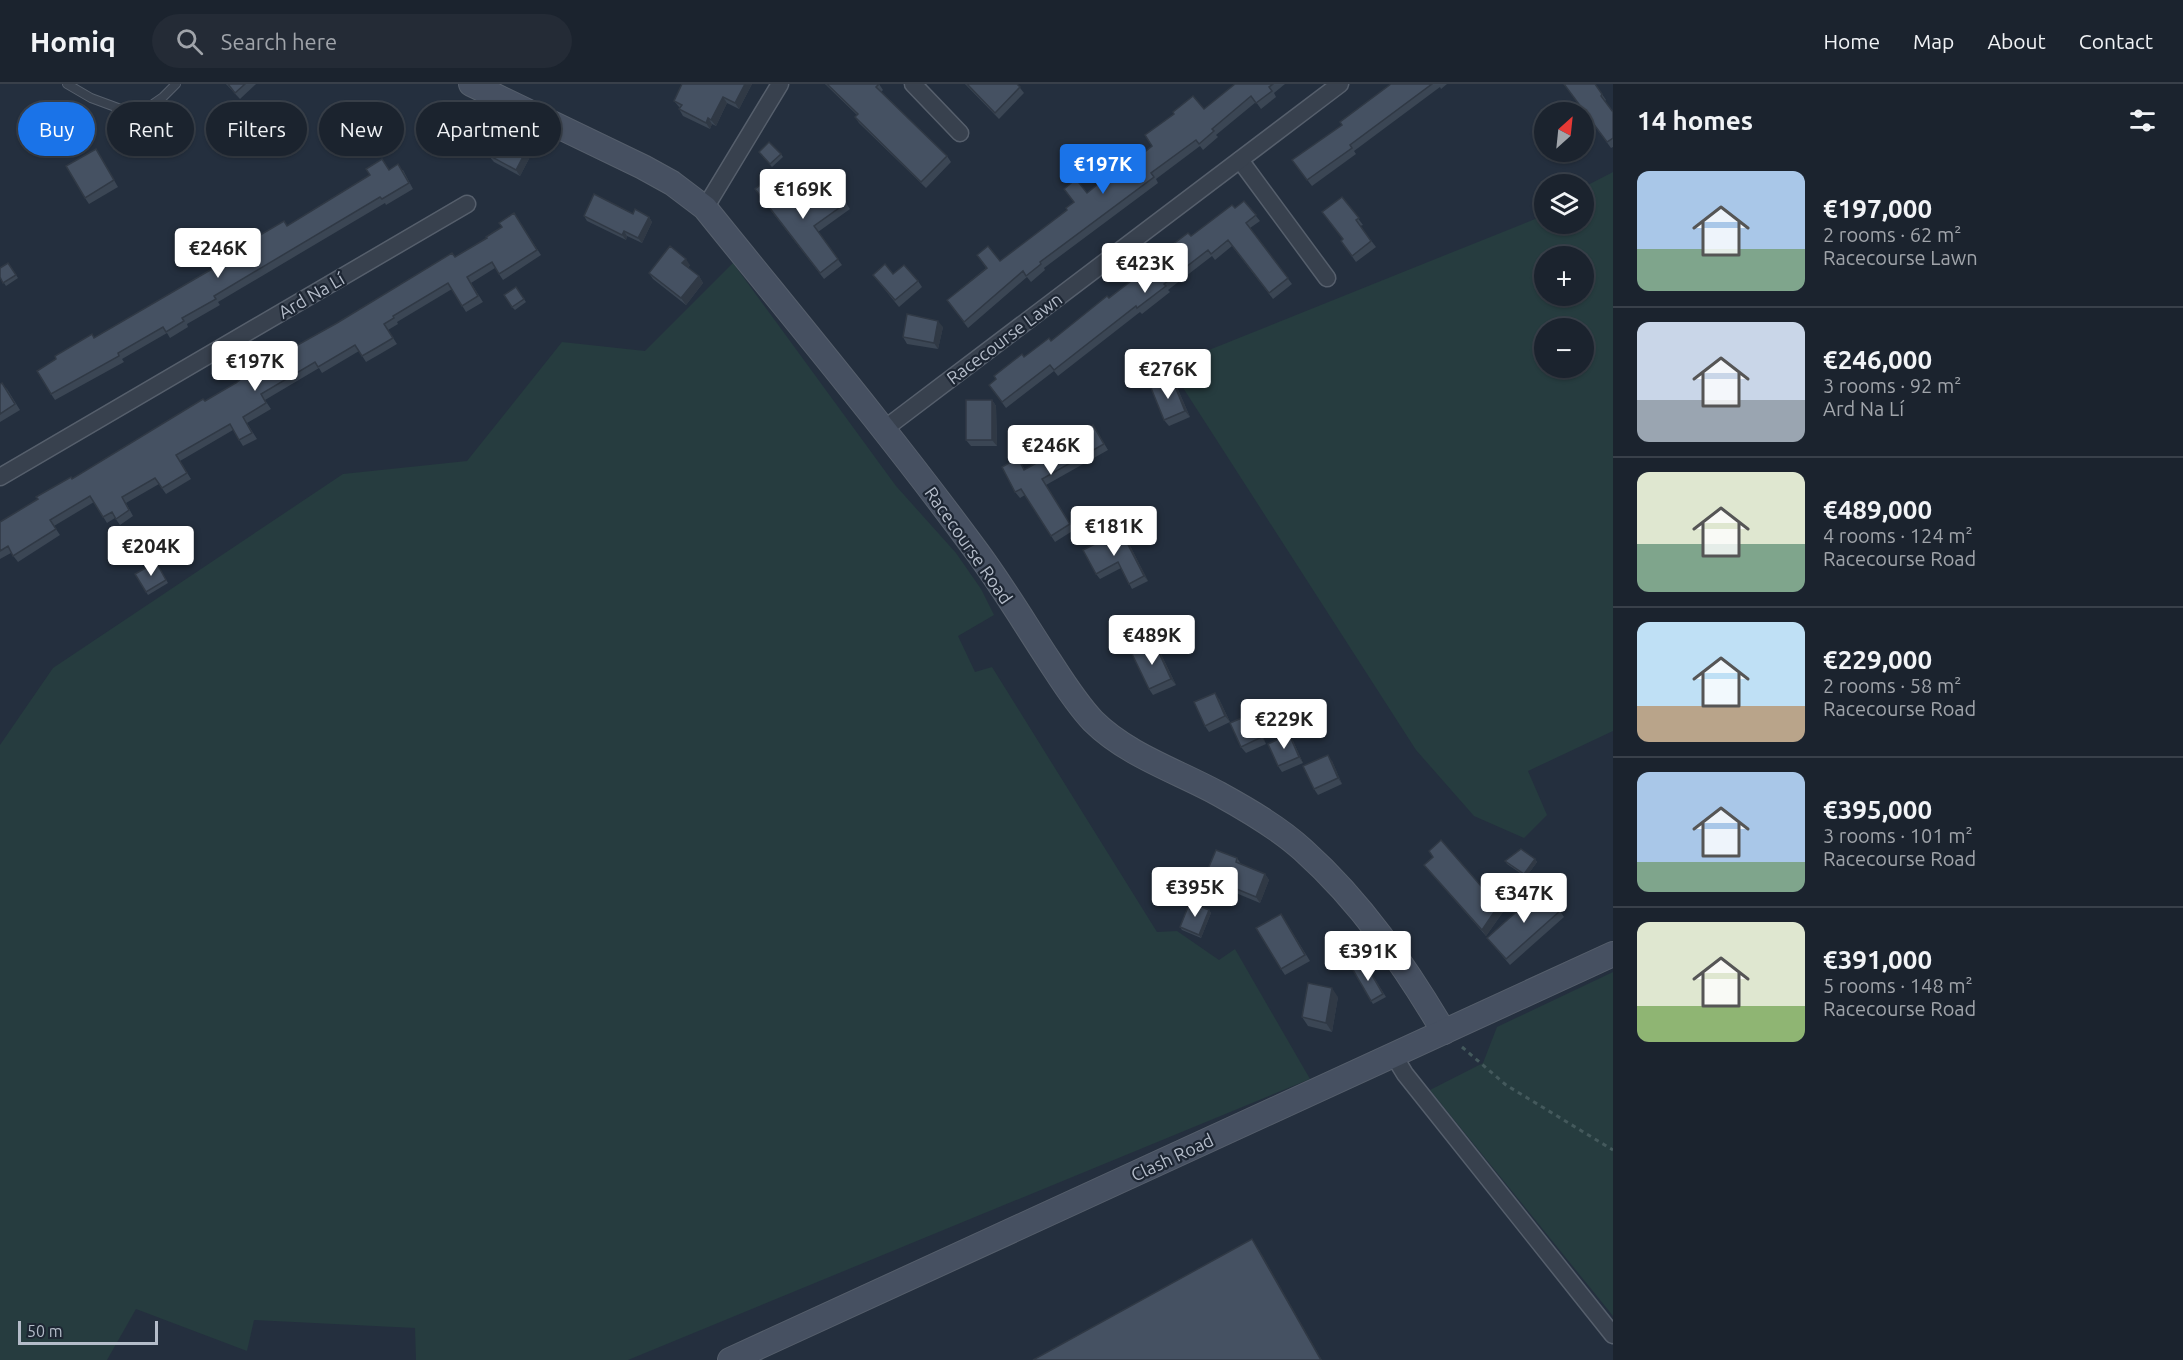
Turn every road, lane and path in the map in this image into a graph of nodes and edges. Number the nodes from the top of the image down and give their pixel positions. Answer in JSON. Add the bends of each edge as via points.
{"nodes":[{"id":1,"x":67,"y":84,"type":"edge"},
{"id":2,"x":176,"y":84,"type":"edge"},
{"id":3,"x":471,"y":84,"type":"edge"},
{"id":4,"x":780,"y":84,"type":"edge"},
{"id":5,"x":913,"y":84,"type":"edge"},
{"id":6,"x":1340,"y":84,"type":"edge"},
{"id":7,"x":960,"y":133,"type":"dead end"},
{"id":8,"x":1240,"y":160,"type":"junction"},
{"id":9,"x":467,"y":204,"type":"dead end"},
{"id":10,"x":705,"y":208,"type":"junction"},
{"id":11,"x":1328,"y":278,"type":"dead end"},
{"id":12,"x":883,"y":429,"type":"junction"},
{"id":13,"x":0,"y":477,"type":"edge"},
{"id":14,"x":1613,"y":954,"type":"edge"},
{"id":15,"x":1444,"y":1032,"type":"junction"},
{"id":16,"x":1394,"y":1056,"type":"junction"},
{"id":17,"x":1613,"y":1150,"type":"edge"},
{"id":18,"x":1613,"y":1335,"type":"edge"},
{"id":19,"x":730,"y":1360,"type":"edge"}],
"edges":[{"from":1,"to":2,"type":"lane","via":[[136,115]]},
{"from":3,"to":10,"type":"street","name":"Racecourse Road","via":[[606,148],[672,183]]},
{"from":4,"to":10,"type":"street"},
{"from":5,"to":7,"type":"street"},
{"from":6,"to":8,"type":"street","name":"Racecourse Lawn"},
{"from":8,"to":11,"type":"street"},
{"from":8,"to":12,"type":"street","name":"Racecourse Lawn"},
{"from":9,"to":13,"type":"street","name":"Ard Na Lí"},
{"from":10,"to":12,"type":"street","name":"Racecourse Road"},
{"from":12,"to":15,"type":"street","name":"Racecourse Road","via":[[978,553],[1090,718],[1128,747],[1219,794],[1302,849],[1336,881],[1382,937]]},
{"from":14,"to":15,"type":"street","name":"Clash Road"},
{"from":15,"to":16,"type":"street","name":"Clash Road"},
{"from":15,"to":17,"type":"path","via":[[1506,1085]]},
{"from":16,"to":18,"type":"street"},
{"from":16,"to":19,"type":"street","name":"Clash Road"}]}
